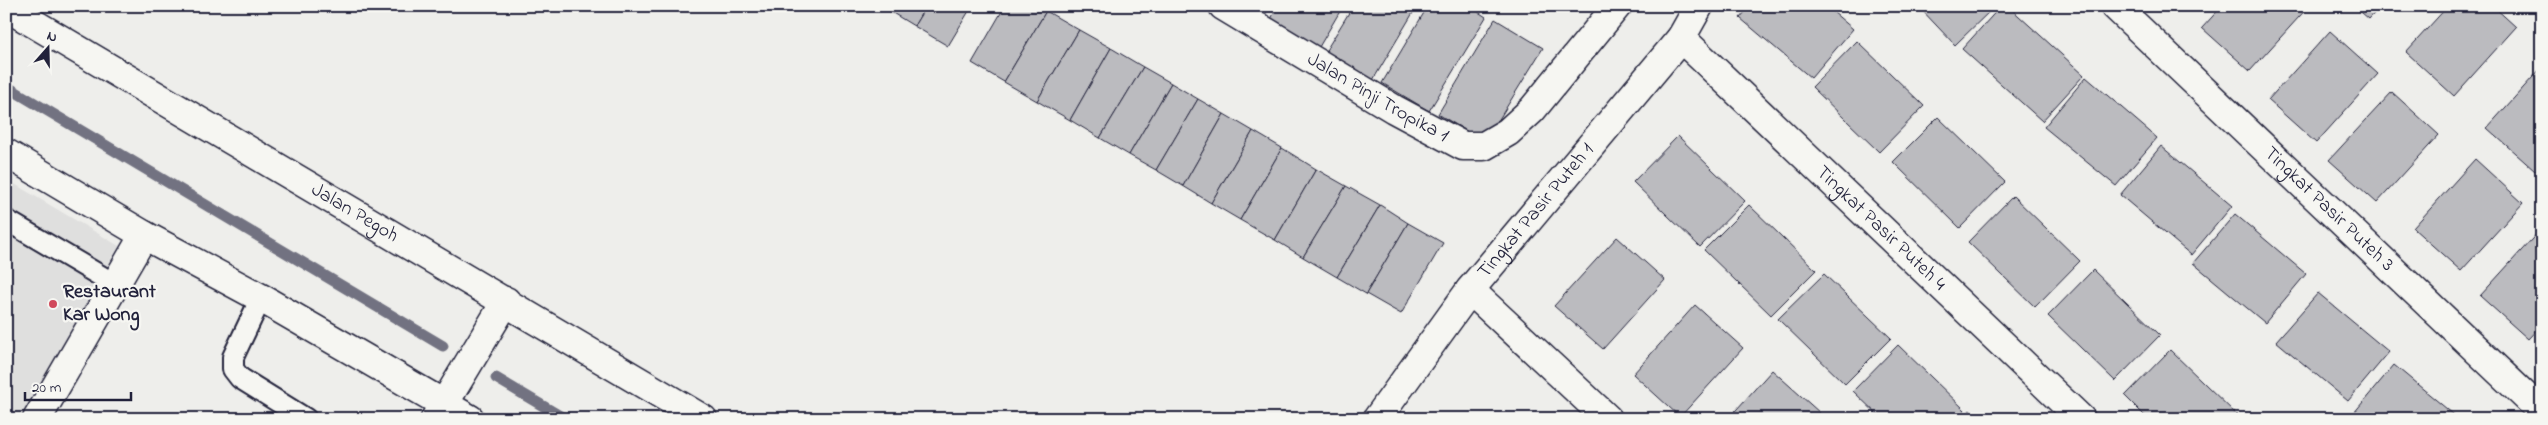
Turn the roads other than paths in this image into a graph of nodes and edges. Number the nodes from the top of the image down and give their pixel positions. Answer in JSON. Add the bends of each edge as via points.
{"nodes":[{"id":1,"x":1223,"y":6,"type":"edge"},
{"id":2,"x":1618,"y":6,"type":"edge"},
{"id":3,"x":1699,"y":6,"type":"edge"},
{"id":4,"x":2115,"y":6,"type":"edge"},
{"id":5,"x":6,"y":7,"type":"edge"},
{"id":6,"x":32,"y":15,"type":"edge"},
{"id":7,"x":1681,"y":38,"type":"junction"},
{"id":8,"x":6,"y":153,"type":"edge"},
{"id":9,"x":6,"y":220,"type":"edge"},
{"id":10,"x":144,"y":235,"type":"junction"},
{"id":11,"x":116,"y":285,"type":"junction"},
{"id":12,"x":1470,"y":290,"type":"junction"},
{"id":13,"x":261,"y":298,"type":"junction"},
{"id":14,"x":506,"y":301,"type":"junction"},
{"id":15,"x":440,"y":411,"type":"edge"},
{"id":16,"x":2542,"y":412,"type":"edge"},
{"id":17,"x":40,"y":418,"type":"edge"},
{"id":18,"x":306,"y":419,"type":"edge"},
{"id":19,"x":470,"y":419,"type":"edge"},
{"id":20,"x":703,"y":419,"type":"edge"},
{"id":21,"x":1377,"y":419,"type":"edge"},
{"id":22,"x":1608,"y":419,"type":"edge"},
{"id":23,"x":2081,"y":419,"type":"edge"}],
"edges":[{"from":1,"to":2,"type":"street","name":"Jalan Pinji Tropika 1","via":[[1394,109],[1464,146],[1484,146],[1508,132],[1532,110]]},
{"from":3,"to":7,"type":"street","name":"Tingkat Pasir Puteh 1"},
{"from":4,"to":16,"type":"street","name":"Tingkat Pasir Puteh 3"},
{"from":5,"to":6,"type":"street","name":"Jalan Pegoh"},
{"from":6,"to":14,"type":"street","name":"Jalan Pegoh"},
{"from":7,"to":12,"type":"street","name":"Tingkat Pasir Puteh 1"},
{"from":7,"to":23,"type":"street","name":"Tingkat Pasir Puteh 4"},
{"from":8,"to":10,"type":"street"},
{"from":9,"to":11,"type":"lane"},
{"from":10,"to":11,"type":"street"},
{"from":10,"to":13,"type":"street"},
{"from":11,"to":17,"type":"street"},
{"from":12,"to":21,"type":"street","name":"Tingkat Pasir Puteh 1"},
{"from":12,"to":22,"type":"street"},
{"from":13,"to":15,"type":"street"},
{"from":13,"to":18,"type":"lane","via":[[233,357],[233,369],[240,378]]},
{"from":14,"to":15,"type":"street"},
{"from":14,"to":20,"type":"street","name":"Jalan Pegoh"},
{"from":15,"to":19,"type":"street"}]}
